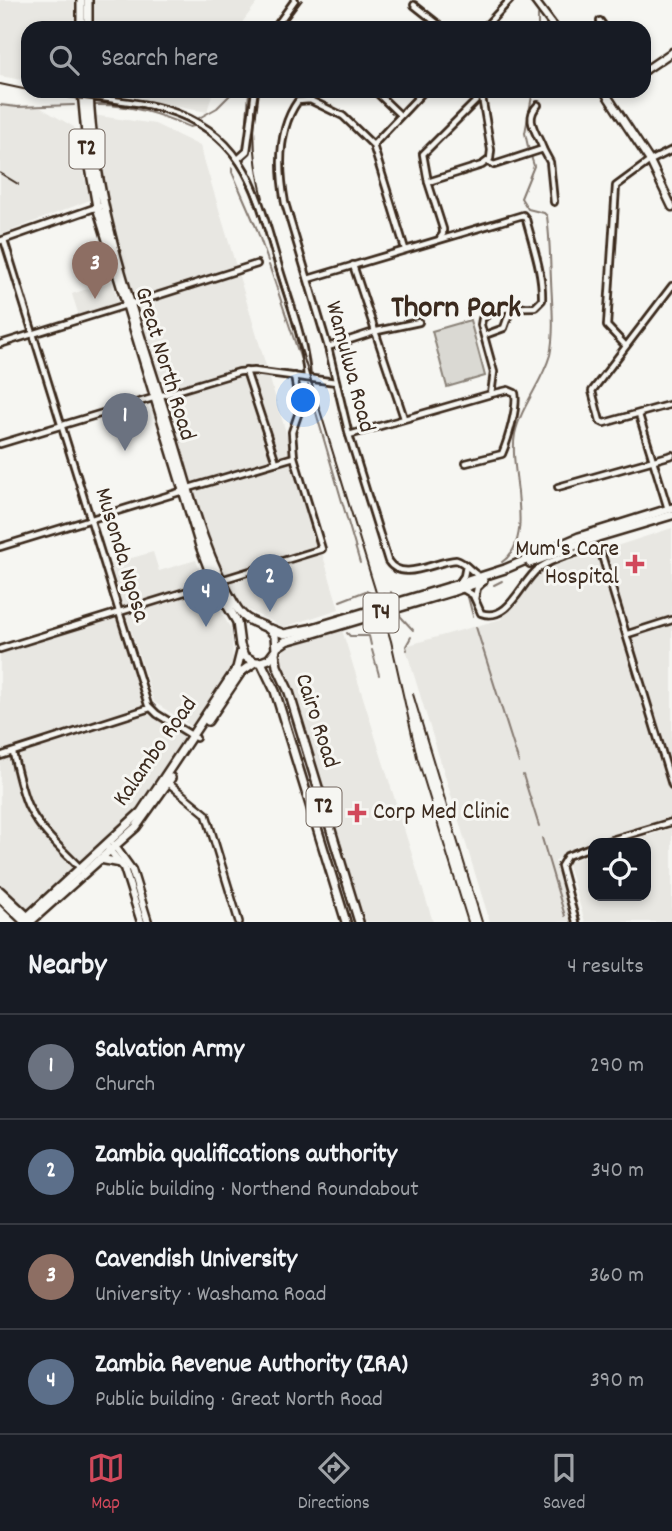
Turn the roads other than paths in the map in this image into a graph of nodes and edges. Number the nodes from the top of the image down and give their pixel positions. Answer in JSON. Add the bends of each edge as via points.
{"nodes":[{"id":1,"x":81,"y":0,"type":"edge"},
{"id":2,"x":88,"y":0,"type":"edge"},
{"id":3,"x":295,"y":0,"type":"edge"},
{"id":4,"x":510,"y":0,"type":"edge"},
{"id":5,"x":534,"y":0,"type":"edge"},
{"id":6,"x":414,"y":5,"type":"dead end"},
{"id":7,"x":81,"y":21,"type":"edge"},
{"id":8,"x":88,"y":21,"type":"edge"},
{"id":9,"x":280,"y":21,"type":"edge"},
{"id":10,"x":434,"y":21,"type":"edge"},
{"id":11,"x":490,"y":21,"type":"edge"},
{"id":12,"x":550,"y":21,"type":"edge"},
{"id":13,"x":672,"y":52,"type":"edge"},
{"id":14,"x":651,"y":66,"type":"edge"},
{"id":15,"x":88,"y":98,"type":"edge"},
{"id":16,"x":111,"y":98,"type":"edge"},
{"id":17,"x":254,"y":98,"type":"edge"},
{"id":18,"x":382,"y":98,"type":"edge"},
{"id":19,"x":417,"y":98,"type":"edge"},
{"id":20,"x":477,"y":98,"type":"edge"},
{"id":21,"x":483,"y":98,"type":"edge"},
{"id":22,"x":609,"y":98,"type":"edge"},
{"id":23,"x":538,"y":105,"type":"dead end"},
{"id":24,"x":400,"y":115,"type":"junction"},
{"id":25,"x":373,"y":145,"type":"junction"},
{"id":26,"x":543,"y":149,"type":"junction"},
{"id":27,"x":672,"y":150,"type":"edge"},
{"id":28,"x":238,"y":159,"type":"junction"},
{"id":29,"x":650,"y":161,"type":"junction"},
{"id":30,"x":488,"y":162,"type":"junction"},
{"id":31,"x":428,"y":182,"type":"junction"},
{"id":32,"x":554,"y":202,"type":"dead end"},
{"id":33,"x":100,"y":206,"type":"junction"},
{"id":34,"x":672,"y":206,"type":"edge"},
{"id":35,"x":439,"y":239,"type":"junction"},
{"id":36,"x":2,"y":240,"type":"edge"},
{"id":37,"x":405,"y":249,"type":"junction"},
{"id":38,"x":257,"y":264,"type":"dead end"},
{"id":39,"x":353,"y":265,"type":"junction"},
{"id":40,"x":308,"y":279,"type":"junction"},
{"id":41,"x":672,"y":286,"type":"edge"},
{"id":42,"x":129,"y":304,"type":"junction"},
{"id":43,"x":511,"y":309,"type":"junction"},
{"id":44,"x":419,"y":322,"type":"dead end"},
{"id":45,"x":377,"y":331,"type":"junction"},
{"id":46,"x":34,"y":333,"type":"junction"},
{"id":47,"x":485,"y":335,"type":"junction"},
{"id":48,"x":0,"y":344,"type":"edge"},
{"id":49,"x":625,"y":345,"type":"junction"},
{"id":50,"x":328,"y":346,"type":"junction"},
{"id":51,"x":246,"y":371,"type":"junction"},
{"id":52,"x":294,"y":376,"type":"junction"},
{"id":53,"x":307,"y":378,"type":"junction"},
{"id":54,"x":336,"y":382,"type":"junction"},
{"id":55,"x":491,"y":394,"type":"junction"},
{"id":56,"x":157,"y":397,"type":"junction"},
{"id":57,"x":672,"y":404,"type":"edge"},
{"id":58,"x":639,"y":415,"type":"junction"},
{"id":59,"x":404,"y":418,"type":"junction"},
{"id":60,"x":62,"y":426,"type":"junction"},
{"id":61,"x":349,"y":435,"type":"junction"},
{"id":62,"x":0,"y":444,"type":"edge"},
{"id":63,"x":672,"y":456,"type":"edge"},
{"id":64,"x":294,"y":457,"type":"junction"},
{"id":65,"x":276,"y":462,"type":"junction"},
{"id":66,"x":653,"y":462,"type":"junction"},
{"id":67,"x":466,"y":463,"type":"dead end"},
{"id":68,"x":558,"y":487,"type":"dead end"},
{"id":69,"x":186,"y":489,"type":"junction"},
{"id":70,"x":671,"y":511,"type":"edge"},
{"id":71,"x":92,"y":519,"type":"junction"},
{"id":72,"x":0,"y":547,"type":"edge"},
{"id":73,"x":466,"y":565,"type":"junction"},
{"id":74,"x":484,"y":579,"type":"junction"},
{"id":75,"x":220,"y":580,"type":"junction"},
{"id":76,"x":204,"y":586,"type":"dead end"},
{"id":77,"x":455,"y":588,"type":"junction"},
{"id":78,"x":475,"y":600,"type":"junction"},
{"id":79,"x":120,"y":612,"type":"junction"},
{"id":80,"x":672,"y":620,"type":"edge"},
{"id":81,"x":257,"y":625,"type":"junction"},
{"id":82,"x":268,"y":627,"type":"junction"},
{"id":83,"x":310,"y":631,"type":"junction"},
{"id":84,"x":628,"y":634,"type":"junction"},
{"id":85,"x":240,"y":639,"type":"junction"},
{"id":86,"x":0,"y":649,"type":"edge"},
{"id":87,"x":241,"y":650,"type":"junction"},
{"id":88,"x":276,"y":650,"type":"junction"},
{"id":89,"x":258,"y":662,"type":"junction"},
{"id":90,"x":150,"y":708,"type":"junction"},
{"id":91,"x":194,"y":737,"type":"junction"},
{"id":92,"x":13,"y":752,"type":"junction"},
{"id":93,"x":0,"y":756,"type":"edge"},
{"id":94,"x":308,"y":756,"type":"junction"},
{"id":95,"x":296,"y":759,"type":"junction"},
{"id":96,"x":312,"y":766,"type":"junction"},
{"id":97,"x":300,"y":770,"type":"junction"},
{"id":98,"x":165,"y":781,"type":"junction"},
{"id":99,"x":672,"y":785,"type":"edge"},
{"id":100,"x":672,"y":822,"type":"edge"},
{"id":101,"x":618,"y":838,"type":"edge"},
{"id":102,"x":110,"y":846,"type":"junction"},
{"id":103,"x":588,"y":847,"type":"edge"},
{"id":104,"x":100,"y":859,"type":"junction"},
{"id":105,"x":121,"y":863,"type":"junction"},
{"id":106,"x":83,"y":871,"type":"junction"},
{"id":107,"x":349,"y":887,"type":"junction"},
{"id":108,"x":337,"y":890,"type":"junction"},
{"id":109,"x":0,"y":891,"type":"edge"},
{"id":110,"x":0,"y":898,"type":"edge"},
{"id":111,"x":352,"y":898,"type":"junction"},
{"id":112,"x":340,"y":901,"type":"junction"},
{"id":113,"x":28,"y":921,"type":"edge"},
{"id":114,"x":141,"y":922,"type":"edge"},
{"id":115,"x":148,"y":922,"type":"edge"},
{"id":116,"x":239,"y":922,"type":"edge"},
{"id":117,"x":346,"y":922,"type":"edge"},
{"id":118,"x":359,"y":922,"type":"edge"},
{"id":119,"x":576,"y":922,"type":"edge"}],
"edges":[{"from":1,"to":7,"type":"main road"},
{"from":2,"to":8,"type":"main road"},
{"from":3,"to":9,"type":"street"},
{"from":4,"to":11,"type":"street"},
{"from":5,"to":12,"type":"main road"},
{"from":6,"to":10,"type":"street"},
{"from":13,"to":14,"type":"main road"},
{"from":15,"to":33,"type":"main road","name":"Great North Road","number":"T2"},
{"from":16,"to":28,"type":"street","via":[[187,117],[226,144]]},
{"from":17,"to":28,"type":"street","via":[[247,151]]},
{"from":18,"to":24,"type":"street"},
{"from":19,"to":24,"type":"street"},
{"from":20,"to":31,"type":"street","via":[[425,152]]},
{"from":21,"to":30,"type":"street","via":[[491,150]]},
{"from":22,"to":29,"type":"main road"},
{"from":23,"to":26,"type":"street","via":[[531,122]]},
{"from":24,"to":25,"type":"street"},
{"from":25,"to":37,"type":"street"},
{"from":25,"to":40,"type":"street","name":"Wamulwa Road","via":[[343,116],[310,100],[295,105],[280,168],[285,203]]},
{"from":26,"to":30,"type":"street","via":[[494,165]]},
{"from":26,"to":32,"type":"street","via":[[550,162]]},
{"from":27,"to":29,"type":"street"},
{"from":28,"to":53,"type":"street","via":[[250,177],[262,212],[306,352]]},
{"from":29,"to":34,"type":"main road"},
{"from":29,"to":49,"type":"street","via":[[616,187],[607,326]]},
{"from":30,"to":31,"type":"street"},
{"from":31,"to":35,"type":"street","via":[[443,229]]},
{"from":33,"to":36,"type":"street"},
{"from":33,"to":42,"type":"main road","name":"Great North Road","number":"T2"},
{"from":35,"to":37,"type":"street"},
{"from":35,"to":43,"type":"street","via":[[523,215],[541,275],[541,300],[535,307]]},
{"from":36,"to":46,"type":"street","name":"Musonda Ngosa"},
{"from":37,"to":39,"type":"street"},
{"from":38,"to":42,"type":"street"},
{"from":39,"to":40,"type":"street"},
{"from":39,"to":45,"type":"street"},
{"from":40,"to":50,"type":"street","name":"Wamulwa Road"},
{"from":41,"to":49,"type":"street"},
{"from":42,"to":46,"type":"street"},
{"from":42,"to":56,"type":"main road","name":"Great North Road","number":"T2"},
{"from":42,"to":56,"type":"main road","name":"Great North Road","number":"T2","via":[[133,330]]},
{"from":43,"to":47,"type":"street","via":[[504,328]]},
{"from":43,"to":47,"type":"street","via":[[484,315]]},
{"from":44,"to":45,"type":"street"},
{"from":45,"to":50,"type":"street"},
{"from":45,"to":59,"type":"street"},
{"from":46,"to":48,"type":"street"},
{"from":46,"to":60,"type":"street","name":"Musonda Ngosa"},
{"from":47,"to":55,"type":"street","via":[[494,375]]},
{"from":49,"to":58,"type":"street","via":[[592,389],[600,421]]},
{"from":50,"to":54,"type":"street","name":"Wamulwa Road"},
{"from":51,"to":52,"type":"street"},
{"from":51,"to":56,"type":"street"},
{"from":51,"to":65,"type":"street"},
{"from":52,"to":53,"type":"street"},
{"from":52,"to":64,"type":"street","via":[[300,409],[292,438]]},
{"from":53,"to":54,"type":"street"},
{"from":54,"to":61,"type":"street","name":"Wamulwa Road"},
{"from":55,"to":59,"type":"street"},
{"from":55,"to":67,"type":"street","via":[[515,393],[502,454]]},
{"from":56,"to":60,"type":"street"},
{"from":56,"to":69,"type":"main road","name":"Great North Road","number":"T2"},
{"from":57,"to":58,"type":"street"},
{"from":58,"to":66,"type":"street"},
{"from":59,"to":61,"type":"street"},
{"from":60,"to":62,"type":"street"},
{"from":60,"to":71,"type":"street","name":"Musonda Ngosa"},
{"from":61,"to":73,"type":"street","name":"Wamulwa Road","via":[[391,566],[405,572],[450,560]]},
{"from":63,"to":66,"type":"street"},
{"from":64,"to":65,"type":"street"},
{"from":64,"to":75,"type":"street","via":[[322,549]]},
{"from":65,"to":69,"type":"street"},
{"from":66,"to":68,"type":"street"},
{"from":66,"to":70,"type":"street"},
{"from":69,"to":71,"type":"street"},
{"from":69,"to":75,"type":"main road","name":"Great North Road","number":"T2"},
{"from":69,"to":85,"type":"main road","name":"Great North Road","number":"T2","via":[[205,562],[237,622]]},
{"from":70,"to":74,"type":"main road","number":"T4","via":[[579,537]]},
{"from":71,"to":72,"type":"street"},
{"from":71,"to":79,"type":"street","name":"Musonda Ngosa"},
{"from":73,"to":74,"type":"street"},
{"from":73,"to":77,"type":"street"},
{"from":74,"to":77,"type":"main road","number":"T4"},
{"from":74,"to":78,"type":"street"},
{"from":75,"to":81,"type":"main road","name":"Great North Road","number":"T2","via":[[242,616]]},
{"from":76,"to":79,"type":"street"},
{"from":77,"to":78,"type":"street","via":[[471,593]]},
{"from":77,"to":83,"type":"main road","number":"T4","bridge":true},
{"from":78,"to":84,"type":"street","via":[[481,613],[501,612],[539,568],[596,548],[603,553]]},
{"from":79,"to":86,"type":"street"},
{"from":79,"to":90,"type":"street","name":"Musonda Ngosa"},
{"from":80,"to":84,"type":"street"},
{"from":81,"to":82,"type":"main road"},
{"from":81,"to":85,"type":"main road","via":[[246,629]]},
{"from":82,"to":83,"type":"main road","number":"T4","via":[[282,634]]},
{"from":82,"to":88,"type":"main road","via":[[275,636]]},
{"from":83,"to":88,"type":"main road","number":"T4"},
{"from":84,"to":99,"type":"street"},
{"from":85,"to":87,"type":"main road"},
{"from":87,"to":89,"type":"main road"},
{"from":87,"to":91,"type":"main road","name":"Kalambo Road","via":[[237,668]]},
{"from":88,"to":89,"type":"main road","via":[[269,659]]},
{"from":88,"to":94,"type":"main road","name":"Cairo Road","number":"T2"},
{"from":89,"to":91,"type":"main road","name":"Kalambo Road","via":[[241,672]]},
{"from":89,"to":95,"type":"main road","name":"Cairo Road","number":"T2","via":[[275,691]]},
{"from":90,"to":91,"type":"street"},
{"from":90,"to":92,"type":"street"},
{"from":91,"to":98,"type":"main road","name":"Kalambo Road"},
{"from":92,"to":93,"type":"street"},
{"from":92,"to":106,"type":"street","via":[[32,813]]},
{"from":94,"to":95,"type":"main road"},
{"from":94,"to":96,"type":"main road","name":"Cairo Road","number":"T2"},
{"from":95,"to":97,"type":"main road","name":"Cairo Road","number":"T2"},
{"from":96,"to":97,"type":"main road"},
{"from":96,"to":107,"type":"main road","name":"Cairo Road","number":"T2"},
{"from":97,"to":108,"type":"main road","name":"Cairo Road","number":"T2"},
{"from":98,"to":102,"type":"main road","name":"Kalambo Road"},
{"from":98,"to":116,"type":"street","via":[[206,814]]},
{"from":100,"to":101,"type":"street"},
{"from":102,"to":104,"type":"main road","name":"Kalambo Road"},
{"from":102,"to":105,"type":"main road"},
{"from":102,"to":106,"type":"main road","name":"Kalambo Road"},
{"from":102,"to":115,"type":"main road","via":[[132,870]]},
{"from":103,"to":119,"type":"street","via":[[567,856],[562,866]]},
{"from":104,"to":105,"type":"main road"},
{"from":104,"to":106,"type":"main road","name":"Kalambo Road"},
{"from":105,"to":114,"type":"main road"},
{"from":106,"to":113,"type":"main road","name":"Kalambo Road"},
{"from":107,"to":108,"type":"main road"},
{"from":107,"to":111,"type":"main road","name":"Cairo Road","number":"T2"},
{"from":108,"to":112,"type":"main road","name":"Cairo Road","number":"T2"},
{"from":109,"to":113,"type":"main road"},
{"from":110,"to":113,"type":"main road"},
{"from":111,"to":112,"type":"main road","via":[[345,896]]},
{"from":111,"to":118,"type":"main road","name":"Cairo Road","number":"T2"},
{"from":112,"to":117,"type":"main road","name":"Cairo Road","number":"T2"}]}
